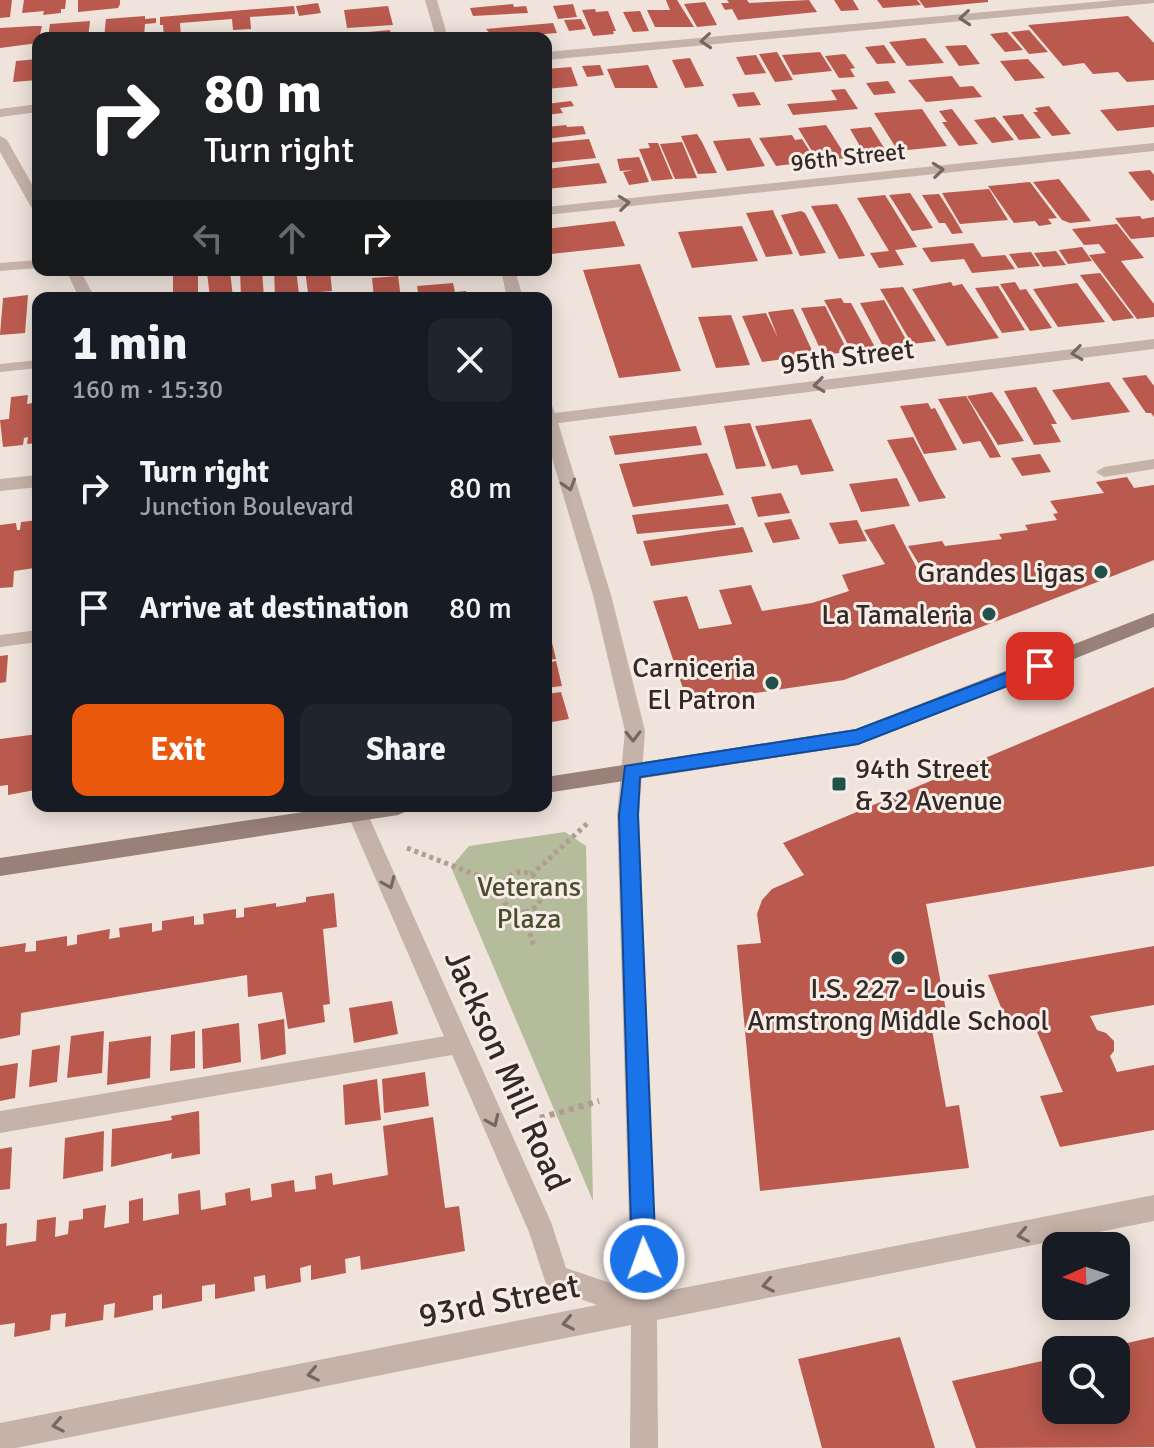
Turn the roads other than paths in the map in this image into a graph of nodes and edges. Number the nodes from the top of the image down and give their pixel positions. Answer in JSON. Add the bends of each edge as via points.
{"nodes":[{"id":1,"x":431,"y":0,"type":"edge"},
{"id":2,"x":1154,"y":0,"type":"edge"},
{"id":3,"x":440,"y":32,"type":"edge"},
{"id":4,"x":552,"y":55,"type":"edge"},
{"id":5,"x":32,"y":109,"type":"edge"},
{"id":6,"x":0,"y":113,"type":"edge"},
{"id":7,"x":0,"y":140,"type":"edge"},
{"id":8,"x":1154,"y":147,"type":"edge"},
{"id":9,"x":32,"y":196,"type":"edge"},
{"id":10,"x":552,"y":210,"type":"edge"},
{"id":11,"x":32,"y":264,"type":"edge"},
{"id":12,"x":0,"y":267,"type":"edge"},
{"id":13,"x":1154,"y":344,"type":"edge"},
{"id":14,"x":32,"y":365,"type":"edge"},
{"id":15,"x":0,"y":368,"type":"edge"},
{"id":16,"x":552,"y":415,"type":"edge"},
{"id":17,"x":552,"y":432,"type":"edge"},
{"id":18,"x":1154,"y":464,"type":"edge"},
{"id":19,"x":1104,"y":472,"type":"dead end"},
{"id":20,"x":32,"y":482,"type":"edge"},
{"id":21,"x":0,"y":485,"type":"edge"},
{"id":22,"x":1154,"y":620,"type":"edge"},
{"id":23,"x":32,"y":637,"type":"edge"},
{"id":24,"x":0,"y":641,"type":"edge"},
{"id":25,"x":631,"y":771,"type":"junction"},
{"id":26,"x":552,"y":784,"type":"edge"},
{"id":27,"x":337,"y":812,"type":"edge"},
{"id":28,"x":356,"y":812,"type":"edge"},
{"id":29,"x":0,"y":867,"type":"edge"},
{"id":30,"x":458,"y":1044,"type":"junction"},
{"id":31,"x":0,"y":1122,"type":"edge"},
{"id":32,"x":1154,"y":1208,"type":"edge"},
{"id":33,"x":644,"y":1308,"type":"junction"},
{"id":34,"x":0,"y":1437,"type":"edge"},
{"id":35,"x":644,"y":1448,"type":"edge"}],
"edges":[{"from":1,"to":3,"type":"street"},
{"from":2,"to":4,"type":"street","one_way":true},
{"from":5,"to":6,"type":"street"},
{"from":7,"to":9,"type":"street"},
{"from":10,"to":8,"type":"street","name":"96th Street","one_way":true},
{"from":11,"to":12,"type":"street"},
{"from":13,"to":16,"type":"street","name":"95th Street","one_way":true},
{"from":14,"to":15,"type":"lane"},
{"from":17,"to":25,"type":"street","one_way":true,"via":[[602,595],[635,731]]},
{"from":18,"to":19,"type":"lane"},
{"from":20,"to":21,"type":"street"},
{"from":22,"to":25,"type":"main road","via":[[858,737]]},
{"from":23,"to":24,"type":"lane"},
{"from":25,"to":26,"type":"main road"},
{"from":25,"to":33,"type":"street","via":[[628,815]]},
{"from":27,"to":29,"type":"main road"},
{"from":28,"to":30,"type":"street","name":"Jackson Mill Road","one_way":true},
{"from":30,"to":31,"type":"lane"},
{"from":30,"to":33,"type":"street","name":"Jackson Mill Road","one_way":true,"via":[[542,1231],[556,1278]]},
{"from":32,"to":33,"type":"street","name":"93rd Street","one_way":true},
{"from":33,"to":34,"type":"street","name":"93rd Street","one_way":true},
{"from":33,"to":35,"type":"street"}]}
